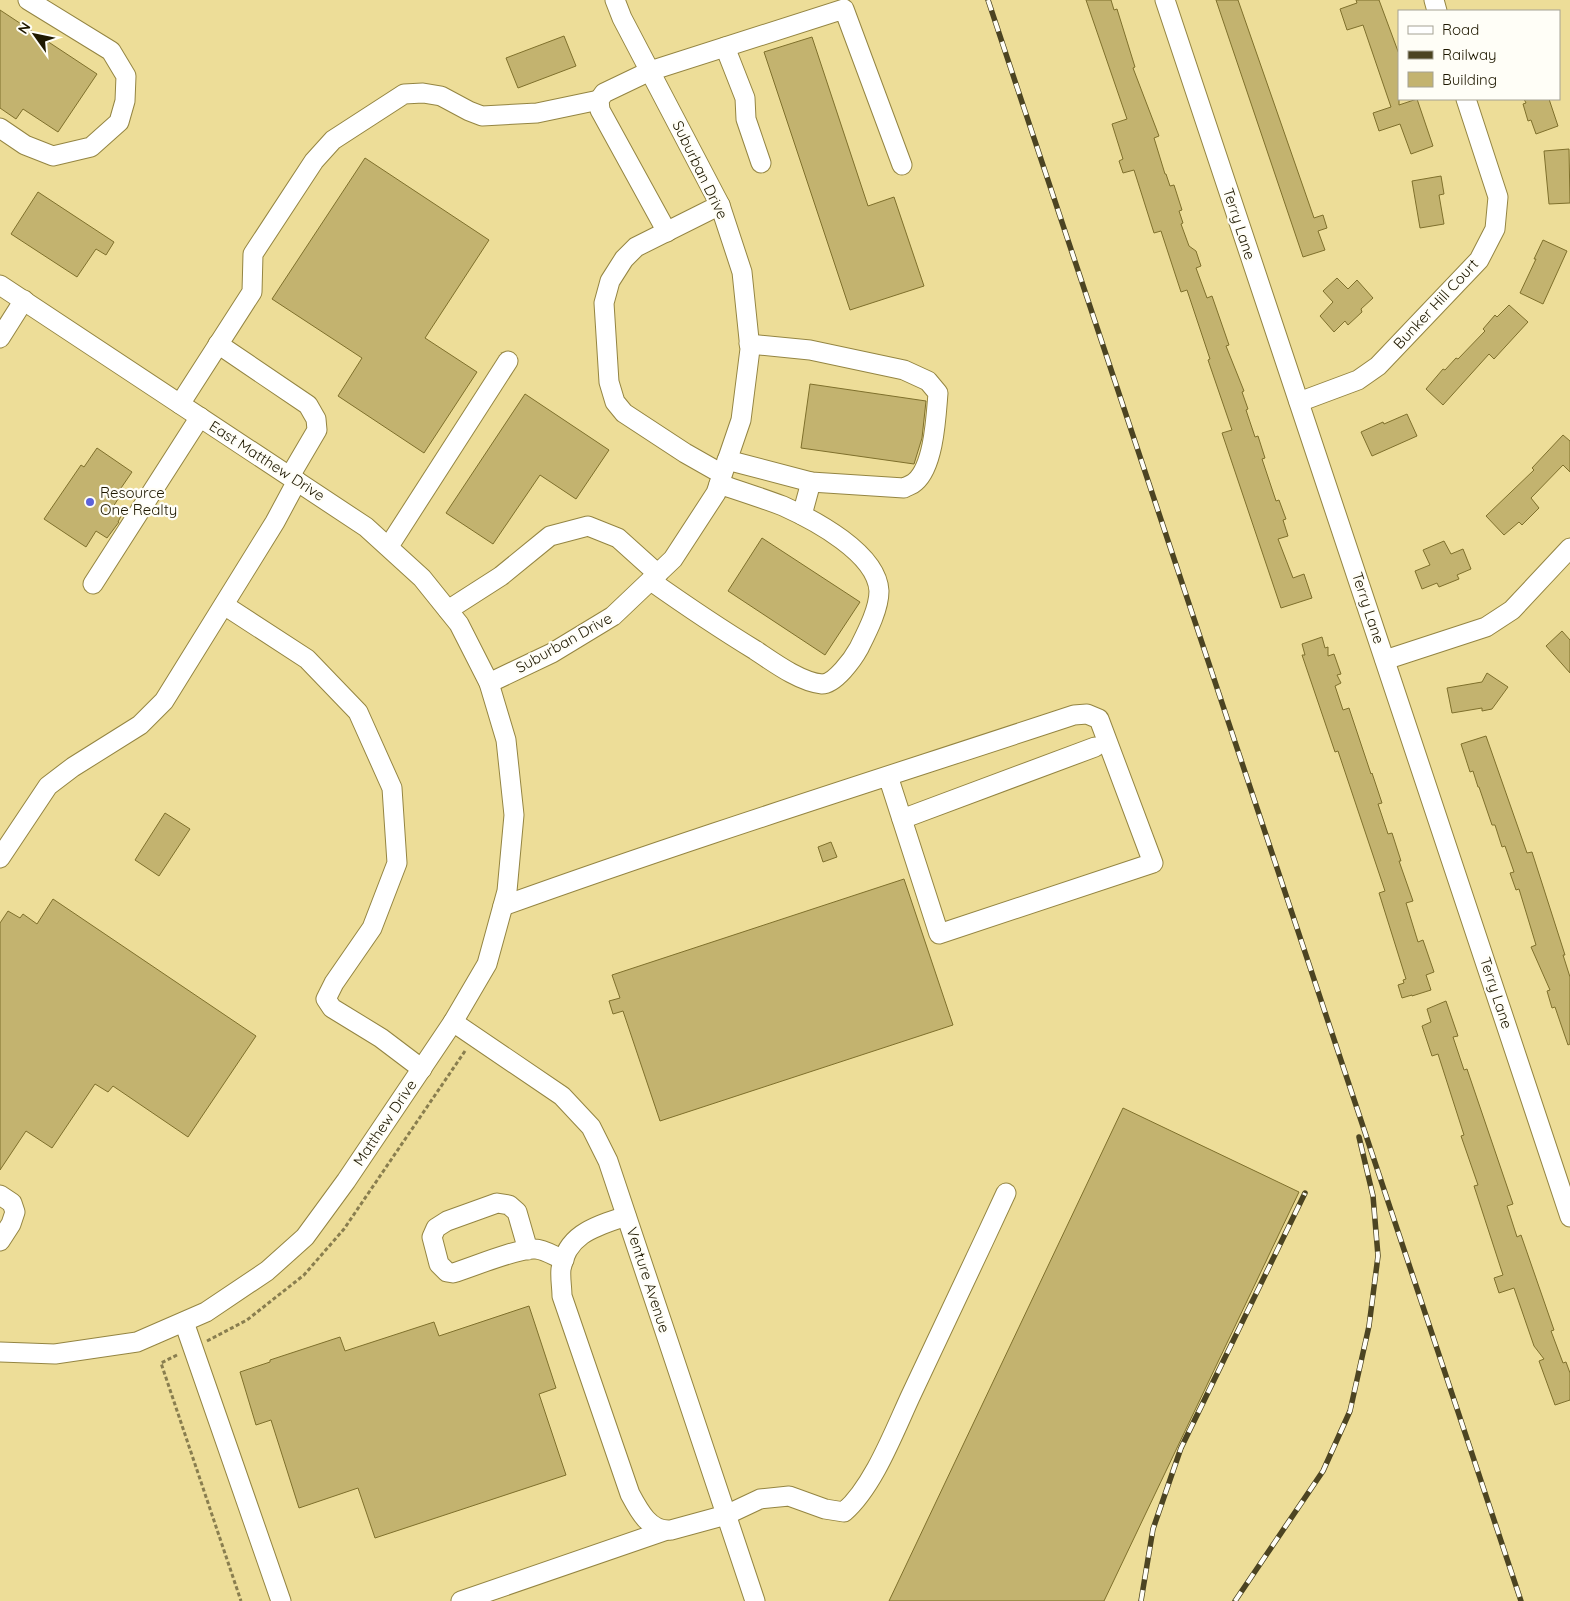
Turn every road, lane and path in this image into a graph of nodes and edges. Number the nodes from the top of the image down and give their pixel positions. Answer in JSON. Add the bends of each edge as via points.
{"nodes":[{"id":1,"x":28,"y":0,"type":"edge"},
{"id":2,"x":616,"y":0,"type":"edge"},
{"id":3,"x":1165,"y":0,"type":"edge"},
{"id":4,"x":725,"y":47,"type":"junction"},
{"id":5,"x":650,"y":71,"type":"junction"},
{"id":6,"x":599,"y":100,"type":"junction"},
{"id":7,"x":1466,"y":100,"type":"edge"},
{"id":8,"x":0,"y":128,"type":"edge"},
{"id":9,"x":761,"y":163,"type":"dead end"},
{"id":10,"x":902,"y":165,"type":"dead end"},
{"id":11,"x":720,"y":205,"type":"junction"},
{"id":12,"x":667,"y":232,"type":"junction"},
{"id":13,"x":0,"y":285,"type":"edge"},
{"id":14,"x":24,"y":300,"type":"junction"},
{"id":15,"x":0,"y":338,"type":"edge"},
{"id":16,"x":218,"y":344,"type":"junction"},
{"id":17,"x":749,"y":344,"type":"junction"},
{"id":18,"x":508,"y":361,"type":"dead end"},
{"id":19,"x":1299,"y":402,"type":"junction"},
{"id":20,"x":180,"y":404,"type":"junction"},
{"id":21,"x":200,"y":417,"type":"junction"},
{"id":22,"x":723,"y":472,"type":"junction"},
{"id":23,"x":294,"y":478,"type":"junction"},
{"id":24,"x":811,"y":482,"type":"junction"},
{"id":25,"x":802,"y":515,"type":"junction"},
{"id":26,"x":389,"y":546,"type":"junction"},
{"id":27,"x":1567,"y":558,"type":"edge"},
{"id":28,"x":654,"y":577,"type":"junction"},
{"id":29,"x":93,"y":584,"type":"dead end"},
{"id":30,"x":224,"y":605,"type":"junction"},
{"id":31,"x":448,"y":610,"type":"junction"},
{"id":32,"x":1385,"y":660,"type":"junction"},
{"id":33,"x":489,"y":683,"type":"junction"},
{"id":34,"x":1095,"y":747,"type":"dead end"},
{"id":35,"x":888,"y":776,"type":"junction"},
{"id":36,"x":902,"y":819,"type":"junction"},
{"id":37,"x":0,"y":858,"type":"edge"},
{"id":38,"x":503,"y":906,"type":"junction"},
{"id":39,"x":453,"y":1022,"type":"junction"},
{"id":40,"x":474,"y":1037,"type":"junction"},
{"id":41,"x":422,"y":1069,"type":"junction"},
{"id":42,"x":1006,"y":1193,"type":"dead end"},
{"id":43,"x":0,"y":1195,"type":"edge"},
{"id":44,"x":626,"y":1216,"type":"junction"},
{"id":45,"x":1570,"y":1217,"type":"edge"},
{"id":46,"x":0,"y":1241,"type":"edge"},
{"id":47,"x":528,"y":1250,"type":"junction"},
{"id":48,"x":564,"y":1260,"type":"junction"},
{"id":49,"x":184,"y":1322,"type":"junction"},
{"id":50,"x":194,"y":1347,"type":"junction"},
{"id":51,"x":0,"y":1352,"type":"edge"},
{"id":52,"x":726,"y":1515,"type":"junction"},
{"id":53,"x":664,"y":1531,"type":"junction"},
{"id":54,"x":241,"y":1601,"type":"edge"},
{"id":55,"x":281,"y":1601,"type":"edge"},
{"id":56,"x":461,"y":1601,"type":"edge"},
{"id":57,"x":755,"y":1601,"type":"edge"}],
"edges":[{"from":1,"to":8,"type":"street","via":[[111,51],[126,76],[125,101],[119,122],[91,147],[53,156],[25,145]]},
{"from":2,"to":5,"type":"street","name":"Suburban Drive"},
{"from":3,"to":19,"type":"street","name":"Terry Lane"},
{"from":4,"to":5,"type":"street"},
{"from":4,"to":9,"type":"street","via":[[745,98],[746,119]]},
{"from":4,"to":10,"type":"street","via":[[844,9]]},
{"from":5,"to":6,"type":"street","via":[[604,93]]},
{"from":5,"to":11,"type":"street","name":"Suburban Drive"},
{"from":6,"to":12,"type":"street","via":[[600,110]]},
{"from":6,"to":16,"type":"street","via":[[537,113],[482,116],[441,96],[404,94],[366,118],[333,140],[314,161],[253,254],[252,292]]},
{"from":7,"to":19,"type":"street","name":"Bunker Hill Court","via":[[1498,197],[1495,229],[1479,260],[1378,366],[1358,380]]},
{"from":11,"to":12,"type":"street"},
{"from":11,"to":17,"type":"street","name":"Suburban Drive","via":[[742,272]]},
{"from":12,"to":22,"type":"street","via":[[636,247],[610,281],[604,304],[609,382],[615,402],[624,413],[685,453]]},
{"from":13,"to":14,"type":"street","name":"East Matthew Drive"},
{"from":14,"to":15,"type":"street"},
{"from":14,"to":20,"type":"street","name":"East Matthew Drive"},
{"from":16,"to":20,"type":"street"},
{"from":16,"to":23,"type":"street","via":[[308,405],[316,419],[317,430]]},
{"from":17,"to":22,"type":"street","name":"Suburban Drive","via":[[741,420]]},
{"from":17,"to":24,"type":"street","via":[[810,350],[904,370],[928,381],[938,393],[934,435],[924,470],[914,483],[904,488]]},
{"from":18,"to":26,"type":"street"},
{"from":19,"to":32,"type":"street","name":"Terry Lane"},
{"from":20,"to":21,"type":"street","name":"East Matthew Drive"},
{"from":21,"to":23,"type":"street","name":"East Matthew Drive"},
{"from":21,"to":29,"type":"street"},
{"from":22,"to":24,"type":"street"},
{"from":22,"to":25,"type":"street"},
{"from":22,"to":28,"type":"street","name":"Suburban Drive","via":[[716,492],[673,559]]},
{"from":23,"to":26,"type":"street","name":"East Matthew Drive"},
{"from":23,"to":30,"type":"street","via":[[275,522]]},
{"from":24,"to":25,"type":"street"},
{"from":25,"to":28,"type":"street","via":[[856,551],[875,574],[879,592],[872,624],[855,654],[834,680],[824,684],[785,669],[700,616]]},
{"from":26,"to":31,"type":"street","name":"East Matthew Drive","via":[[422,578]]},
{"from":27,"to":32,"type":"street","via":[[1512,610],[1486,628]]},
{"from":28,"to":31,"type":"street","via":[[618,538],[588,526],[550,536],[501,576]]},
{"from":28,"to":33,"type":"street","name":"Suburban Drive","via":[[613,616],[552,653]]},
{"from":30,"to":37,"type":"street","via":[[164,701],[140,725],[48,786]]},
{"from":30,"to":41,"type":"street","via":[[307,659],[358,712],[392,788],[397,862],[372,928],[326,999],[332,1008],[381,1038]]},
{"from":31,"to":33,"type":"street","name":"East Matthew Drive","via":[[459,624]]},
{"from":32,"to":45,"type":"street","name":"Terry Lane"},
{"from":33,"to":38,"type":"street","name":"Matthew Drive","via":[[506,740],[514,815]]},
{"from":34,"to":36,"type":"street"},
{"from":35,"to":36,"type":"street"},
{"from":35,"to":36,"type":"street","via":[[1074,715],[1087,714],[1099,719],[1153,863],[939,934]]},
{"from":35,"to":38,"type":"street"},
{"from":38,"to":39,"type":"street","name":"Matthew Drive","via":[[487,964]]},
{"from":39,"to":40,"type":"street","name":"Venture Avenue"},
{"from":39,"to":41,"type":"street","name":"Matthew Drive"},
{"from":40,"to":44,"type":"street","name":"Venture Avenue","via":[[562,1096],[591,1126],[608,1161]]},
{"from":40,"to":50,"type":"path","via":[[344,1229],[304,1275],[247,1320]]},
{"from":41,"to":49,"type":"street","name":"Matthew Drive","via":[[305,1237],[267,1271],[206,1312]]},
{"from":42,"to":52,"type":"street","via":[[888,1443],[855,1503],[844,1512],[789,1496],[760,1499]]},
{"from":43,"to":46,"type":"street","via":[[12,1203],[16,1212]]},
{"from":44,"to":48,"type":"street","via":[[577,1237]]},
{"from":44,"to":52,"type":"street","name":"Venture Avenue"},
{"from":47,"to":47,"type":"street","via":[[453,1273],[439,1264],[432,1237],[436,1228],[447,1221],[497,1203],[509,1205],[517,1212]]},
{"from":47,"to":48,"type":"street","via":[[536,1249]]},
{"from":48,"to":53,"type":"street","via":[[562,1296],[630,1494],[640,1514]]},
{"from":49,"to":50,"type":"street"},
{"from":49,"to":51,"type":"street","name":"Matthew Drive","via":[[137,1342],[55,1354]]},
{"from":50,"to":54,"type":"path","via":[[161,1363]]},
{"from":50,"to":55,"type":"street"},
{"from":52,"to":53,"type":"street"},
{"from":52,"to":57,"type":"street","name":"Venture Avenue"},
{"from":53,"to":56,"type":"street"}]}
